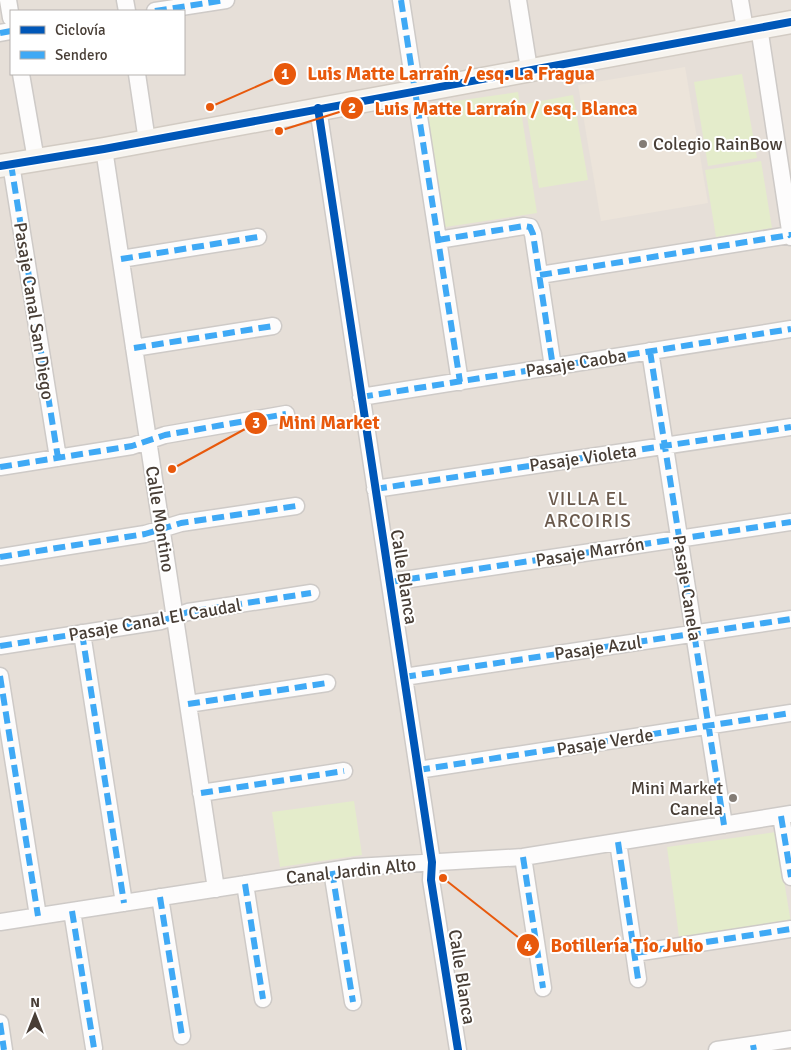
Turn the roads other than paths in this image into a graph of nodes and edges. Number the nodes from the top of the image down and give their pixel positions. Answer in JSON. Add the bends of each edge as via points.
{"nodes":[{"id":1,"x":226,"y":0,"type":"edge"},
{"id":2,"x":401,"y":0,"type":"edge"},
{"id":3,"x":518,"y":0,"type":"edge"},
{"id":4,"x":740,"y":0,"type":"edge"},
{"id":5,"x":161,"y":10,"type":"edge"},
{"id":6,"x":791,"y":22,"type":"edge"},
{"id":7,"x":752,"y":28,"type":"junction"},
{"id":8,"x":529,"y":70,"type":"junction"},
{"id":9,"x":21,"y":75,"type":"edge"},
{"id":10,"x":137,"y":75,"type":"edge"},
{"id":11,"x":416,"y":90,"type":"junction"},
{"id":12,"x":318,"y":108,"type":"junction"},
{"id":13,"x":147,"y":141,"type":"junction"},
{"id":14,"x":104,"y":149,"type":"junction"},
{"id":15,"x":36,"y":160,"type":"junction"},
{"id":16,"x":6,"y":165,"type":"edge"},
{"id":17,"x":791,"y":236,"type":"edge"},
{"id":18,"x":258,"y":237,"type":"dead end"},
{"id":19,"x":438,"y":240,"type":"junction"},
{"id":20,"x":121,"y":260,"type":"junction"},
{"id":21,"x":540,"y":275,"type":"junction"},
{"id":22,"x":273,"y":326,"type":"dead end"},
{"id":23,"x":791,"y":329,"type":"edge"},
{"id":24,"x":134,"y":348,"type":"junction"},
{"id":25,"x":650,"y":352,"type":"junction"},
{"id":26,"x":553,"y":367,"type":"junction"},
{"id":27,"x":460,"y":382,"type":"junction"},
{"id":28,"x":362,"y":397,"type":"junction"},
{"id":29,"x":286,"y":414,"type":"dead end"},
{"id":30,"x":791,"y":427,"type":"edge"},
{"id":31,"x":148,"y":441,"type":"junction"},
{"id":32,"x":665,"y":446,"type":"junction"},
{"id":33,"x":58,"y":458,"type":"junction"},
{"id":34,"x":0,"y":467,"type":"edge"},
{"id":35,"x":376,"y":489,"type":"junction"},
{"id":36,"x":296,"y":506,"type":"dead end"},
{"id":37,"x":791,"y":522,"type":"edge"},
{"id":38,"x":162,"y":529,"type":"junction"},
{"id":39,"x":679,"y":538,"type":"junction"},
{"id":40,"x":0,"y":557,"type":"edge"},
{"id":41,"x":390,"y":582,"type":"junction"},
{"id":42,"x":310,"y":593,"type":"dead end"},
{"id":43,"x":175,"y":616,"type":"junction"},
{"id":44,"x":791,"y":619,"type":"edge"},
{"id":45,"x":82,"y":633,"type":"junction"},
{"id":46,"x":694,"y":633,"type":"junction"},
{"id":47,"x":0,"y":646,"type":"edge"},
{"id":48,"x":0,"y":676,"type":"edge"},
{"id":49,"x":404,"y":677,"type":"junction"},
{"id":50,"x":327,"y":683,"type":"dead end"},
{"id":51,"x":188,"y":704,"type":"junction"},
{"id":52,"x":791,"y":713,"type":"edge"},
{"id":53,"x":709,"y":726,"type":"junction"},
{"id":54,"x":418,"y":770,"type":"junction"},
{"id":55,"x":344,"y":771,"type":"dead end"},
{"id":56,"x":201,"y":793,"type":"junction"},
{"id":57,"x":786,"y":815,"type":"edge"},
{"id":58,"x":724,"y":825,"type":"junction"},
{"id":59,"x":618,"y":842,"type":"junction"},
{"id":60,"x":522,"y":857,"type":"junction"},
{"id":61,"x":432,"y":862,"type":"junction"},
{"id":62,"x":332,"y":871,"type":"junction"},
{"id":63,"x":791,"y":877,"type":"edge"},
{"id":64,"x":245,"y":884,"type":"junction"},
{"id":65,"x":216,"y":889,"type":"junction"},
{"id":66,"x":160,"y":897,"type":"junction"},
{"id":67,"x":124,"y":903,"type":"junction"},
{"id":68,"x":72,"y":910,"type":"junction"},
{"id":69,"x":38,"y":916,"type":"junction"},
{"id":70,"x":0,"y":922,"type":"edge"},
{"id":71,"x":791,"y":928,"type":"edge"},
{"id":72,"x":635,"y":953,"type":"junction"},
{"id":73,"x":638,"y":979,"type":"dead end"},
{"id":74,"x":543,"y":988,"type":"dead end"},
{"id":75,"x":263,"y":1000,"type":"dead end"},
{"id":76,"x":353,"y":1002,"type":"dead end"},
{"id":77,"x":0,"y":1023,"type":"edge"},
{"id":78,"x":182,"y":1036,"type":"dead end"},
{"id":79,"x":791,"y":1039,"type":"edge"},
{"id":80,"x":754,"y":1047,"type":"edge"},
{"id":81,"x":94,"y":1048,"type":"dead end"},
{"id":82,"x":4,"y":1050,"type":"edge"},
{"id":83,"x":458,"y":1050,"type":"edge"},
{"id":84,"x":717,"y":1050,"type":"edge"}],
"edges":[{"from":1,"to":5,"type":"street"},
{"from":2,"to":11,"type":"street"},
{"from":3,"to":8,"type":"street"},
{"from":4,"to":7,"type":"street"},
{"from":6,"to":7,"type":"street"},
{"from":7,"to":8,"type":"street"},
{"from":7,"to":17,"type":"street"},
{"from":8,"to":11,"type":"street"},
{"from":9,"to":15,"type":"street"},
{"from":10,"to":13,"type":"street"},
{"from":11,"to":12,"type":"street"},
{"from":11,"to":19,"type":"street"},
{"from":12,"to":13,"type":"street"},
{"from":12,"to":28,"type":"street","name":"Calle Blanca"},
{"from":13,"to":14,"type":"street"},
{"from":14,"to":15,"type":"street"},
{"from":14,"to":20,"type":"street","name":"Calle Montino"},
{"from":15,"to":16,"type":"street"},
{"from":16,"to":33,"type":"street","name":"Pasaje Canal San Diego"},
{"from":17,"to":21,"type":"street"},
{"from":18,"to":20,"type":"street"},
{"from":19,"to":21,"type":"street","via":[[530,227]]},
{"from":19,"to":27,"type":"street"},
{"from":20,"to":24,"type":"street","name":"Calle Montino"},
{"from":21,"to":26,"type":"street"},
{"from":22,"to":24,"type":"street"},
{"from":23,"to":25,"type":"street","name":"Pasaje Caoba"},
{"from":24,"to":31,"type":"street","name":"Calle Montino"},
{"from":25,"to":26,"type":"street","name":"Pasaje Caoba"},
{"from":25,"to":32,"type":"street","name":"Pasaje Canela"},
{"from":26,"to":27,"type":"street","name":"Pasaje Caoba"},
{"from":27,"to":28,"type":"street","name":"Pasaje Caoba"},
{"from":28,"to":35,"type":"street","name":"Calle Blanca"},
{"from":29,"to":31,"type":"street","via":[[165,435]]},
{"from":30,"to":32,"type":"street","name":"Pasaje Violeta"},
{"from":31,"to":33,"type":"street"},
{"from":31,"to":38,"type":"street","name":"Calle Montino"},
{"from":32,"to":35,"type":"street","name":"Pasaje Violeta"},
{"from":32,"to":39,"type":"street","name":"Pasaje Canela"},
{"from":33,"to":34,"type":"street"},
{"from":35,"to":41,"type":"street","name":"Calle Blanca"},
{"from":36,"to":38,"type":"street","via":[[181,523]]},
{"from":37,"to":39,"type":"street","name":"Pasaje Marrón"},
{"from":38,"to":40,"type":"street"},
{"from":38,"to":43,"type":"street","name":"Calle Montino"},
{"from":39,"to":41,"type":"street","name":"Pasaje Marrón"},
{"from":39,"to":46,"type":"street","name":"Pasaje Canela"},
{"from":41,"to":49,"type":"street","name":"Calle Blanca"},
{"from":42,"to":43,"type":"street","name":"Pasaje Canal El Caudal"},
{"from":43,"to":45,"type":"street","name":"Pasaje Canal El Caudal"},
{"from":43,"to":51,"type":"street","name":"Calle Montino"},
{"from":44,"to":46,"type":"street","name":"Pasaje Azul"},
{"from":45,"to":47,"type":"street","name":"Pasaje Canal El Caudal"},
{"from":45,"to":67,"type":"street"},
{"from":46,"to":49,"type":"street","name":"Pasaje Azul"},
{"from":46,"to":53,"type":"street","name":"Pasaje Canela"},
{"from":48,"to":69,"type":"street"},
{"from":49,"to":54,"type":"street","name":"Calle Blanca"},
{"from":50,"to":51,"type":"street"},
{"from":51,"to":56,"type":"street","name":"Calle Montino"},
{"from":52,"to":53,"type":"street","name":"Pasaje Verde"},
{"from":53,"to":54,"type":"street","name":"Pasaje Verde"},
{"from":53,"to":58,"type":"street","name":"Pasaje Canela"},
{"from":54,"to":61,"type":"street","name":"Calle Blanca"},
{"from":55,"to":56,"type":"street"},
{"from":56,"to":65,"type":"street","name":"Calle Montino"},
{"from":57,"to":58,"type":"street","name":"Canal Jardin Alto"},
{"from":57,"to":63,"type":"street"},
{"from":58,"to":59,"type":"street","name":"Canal Jardin Alto"},
{"from":59,"to":60,"type":"street","name":"Canal Jardin Alto"},
{"from":59,"to":72,"type":"street"},
{"from":60,"to":61,"type":"street","name":"Canal Jardin Alto"},
{"from":60,"to":74,"type":"street"},
{"from":61,"to":62,"type":"street","name":"Canal Jardin Alto"},
{"from":61,"to":83,"type":"street","name":"Calle Blanca","via":[[431,880]]},
{"from":62,"to":64,"type":"street","name":"Canal Jardin Alto"},
{"from":62,"to":76,"type":"street"},
{"from":64,"to":65,"type":"street","name":"Canal Jardin Alto"},
{"from":64,"to":75,"type":"street"},
{"from":65,"to":66,"type":"street","name":"Canal Jardin Alto"},
{"from":66,"to":67,"type":"street","name":"Canal Jardin Alto"},
{"from":66,"to":78,"type":"street"},
{"from":67,"to":68,"type":"street","name":"Canal Jardin Alto"},
{"from":68,"to":69,"type":"street","name":"Canal Jardin Alto"},
{"from":68,"to":81,"type":"street"},
{"from":69,"to":70,"type":"street","name":"Canal Jardin Alto"},
{"from":71,"to":72,"type":"street"},
{"from":72,"to":73,"type":"street"},
{"from":77,"to":82,"type":"street"},
{"from":79,"to":80,"type":"street"},
{"from":80,"to":84,"type":"street"}]}
